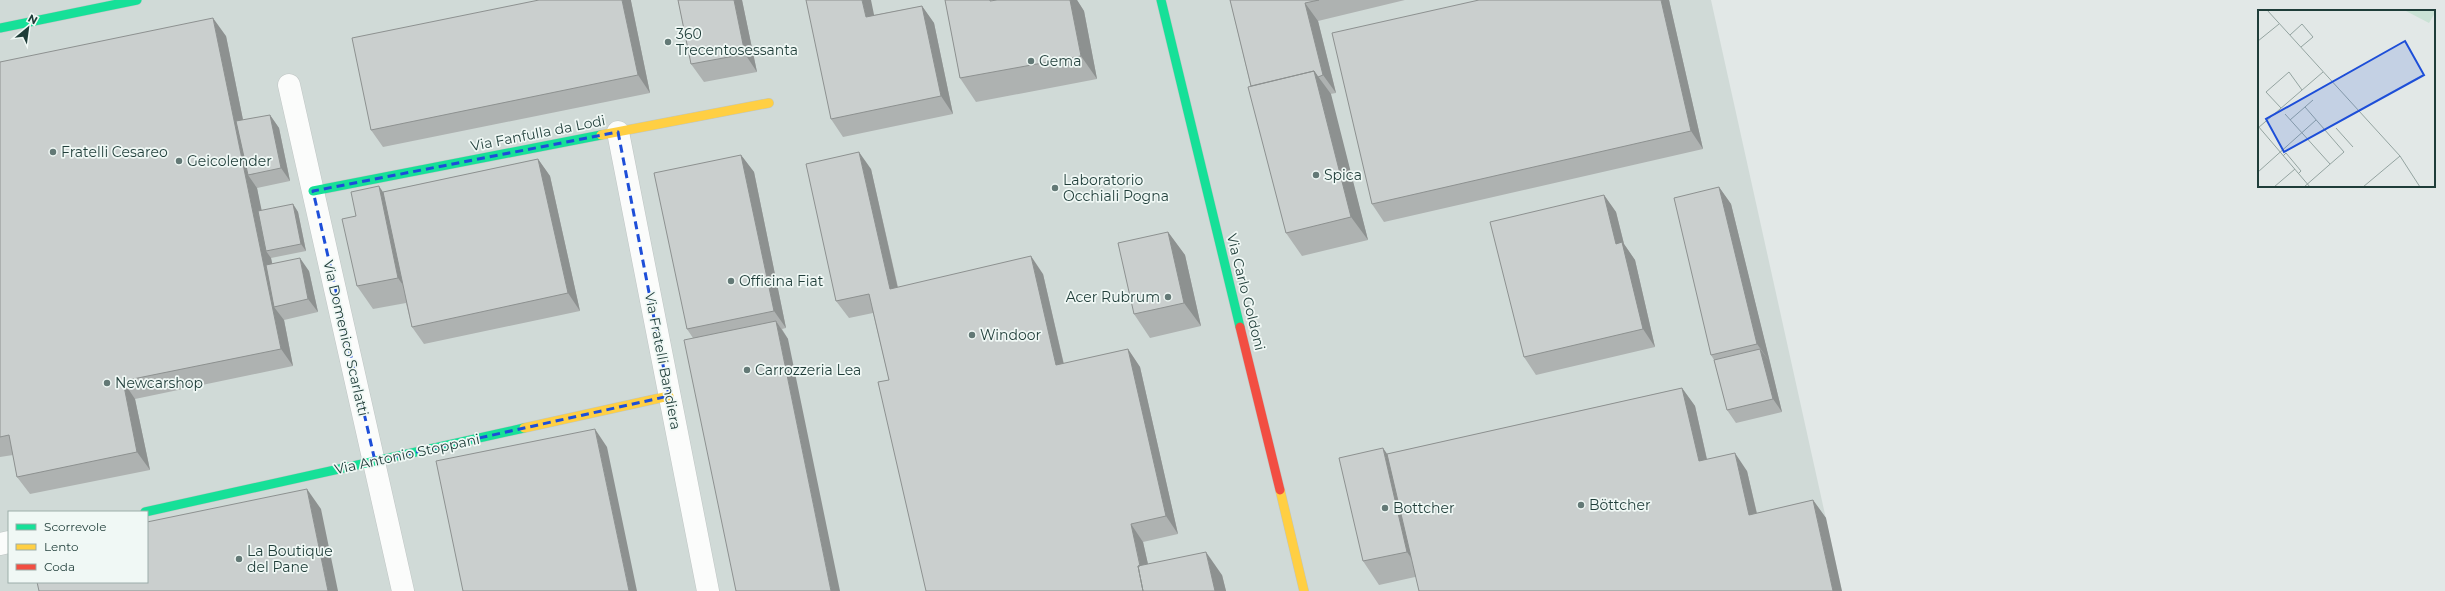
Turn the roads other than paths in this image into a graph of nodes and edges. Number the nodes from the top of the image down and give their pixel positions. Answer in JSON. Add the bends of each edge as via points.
{"nodes":[{"id":1,"x":137,"y":0,"type":"edge"},
{"id":2,"x":1162,"y":0,"type":"edge"},
{"id":3,"x":0,"y":28,"type":"edge"},
{"id":4,"x":289,"y":86,"type":"dead end"},
{"id":5,"x":769,"y":103,"type":"dead end"},
{"id":6,"x":618,"y":132,"type":"junction"},
{"id":7,"x":312,"y":191,"type":"junction"},
{"id":8,"x":669,"y":396,"type":"junction"},
{"id":9,"x":374,"y":461,"type":"junction"},
{"id":10,"x":148,"y":511,"type":"edge"},
{"id":11,"x":403,"y":591,"type":"edge"},
{"id":12,"x":708,"y":591,"type":"edge"},
{"id":13,"x":1304,"y":591,"type":"edge"}],
"edges":[{"from":1,"to":3,"type":"street"},
{"from":2,"to":13,"type":"street","name":"Via Carlo Goldoni"},
{"from":4,"to":7,"type":"street","name":"Via Domenico Scarlatti"},
{"from":5,"to":6,"type":"street","name":"Via Fanfulla da Lodi"},
{"from":6,"to":7,"type":"street","name":"Via Fanfulla da Lodi"},
{"from":6,"to":8,"type":"street","name":"Via Fratelli Bandiera"},
{"from":7,"to":9,"type":"street","name":"Via Domenico Scarlatti"},
{"from":8,"to":9,"type":"street","name":"Via Antonio Stoppani"},
{"from":8,"to":12,"type":"street","name":"Via Fratelli Bandiera"},
{"from":9,"to":10,"type":"street","name":"Via Antonio Stoppani"},
{"from":9,"to":11,"type":"street","name":"Via Domenico Scarlatti"}]}
